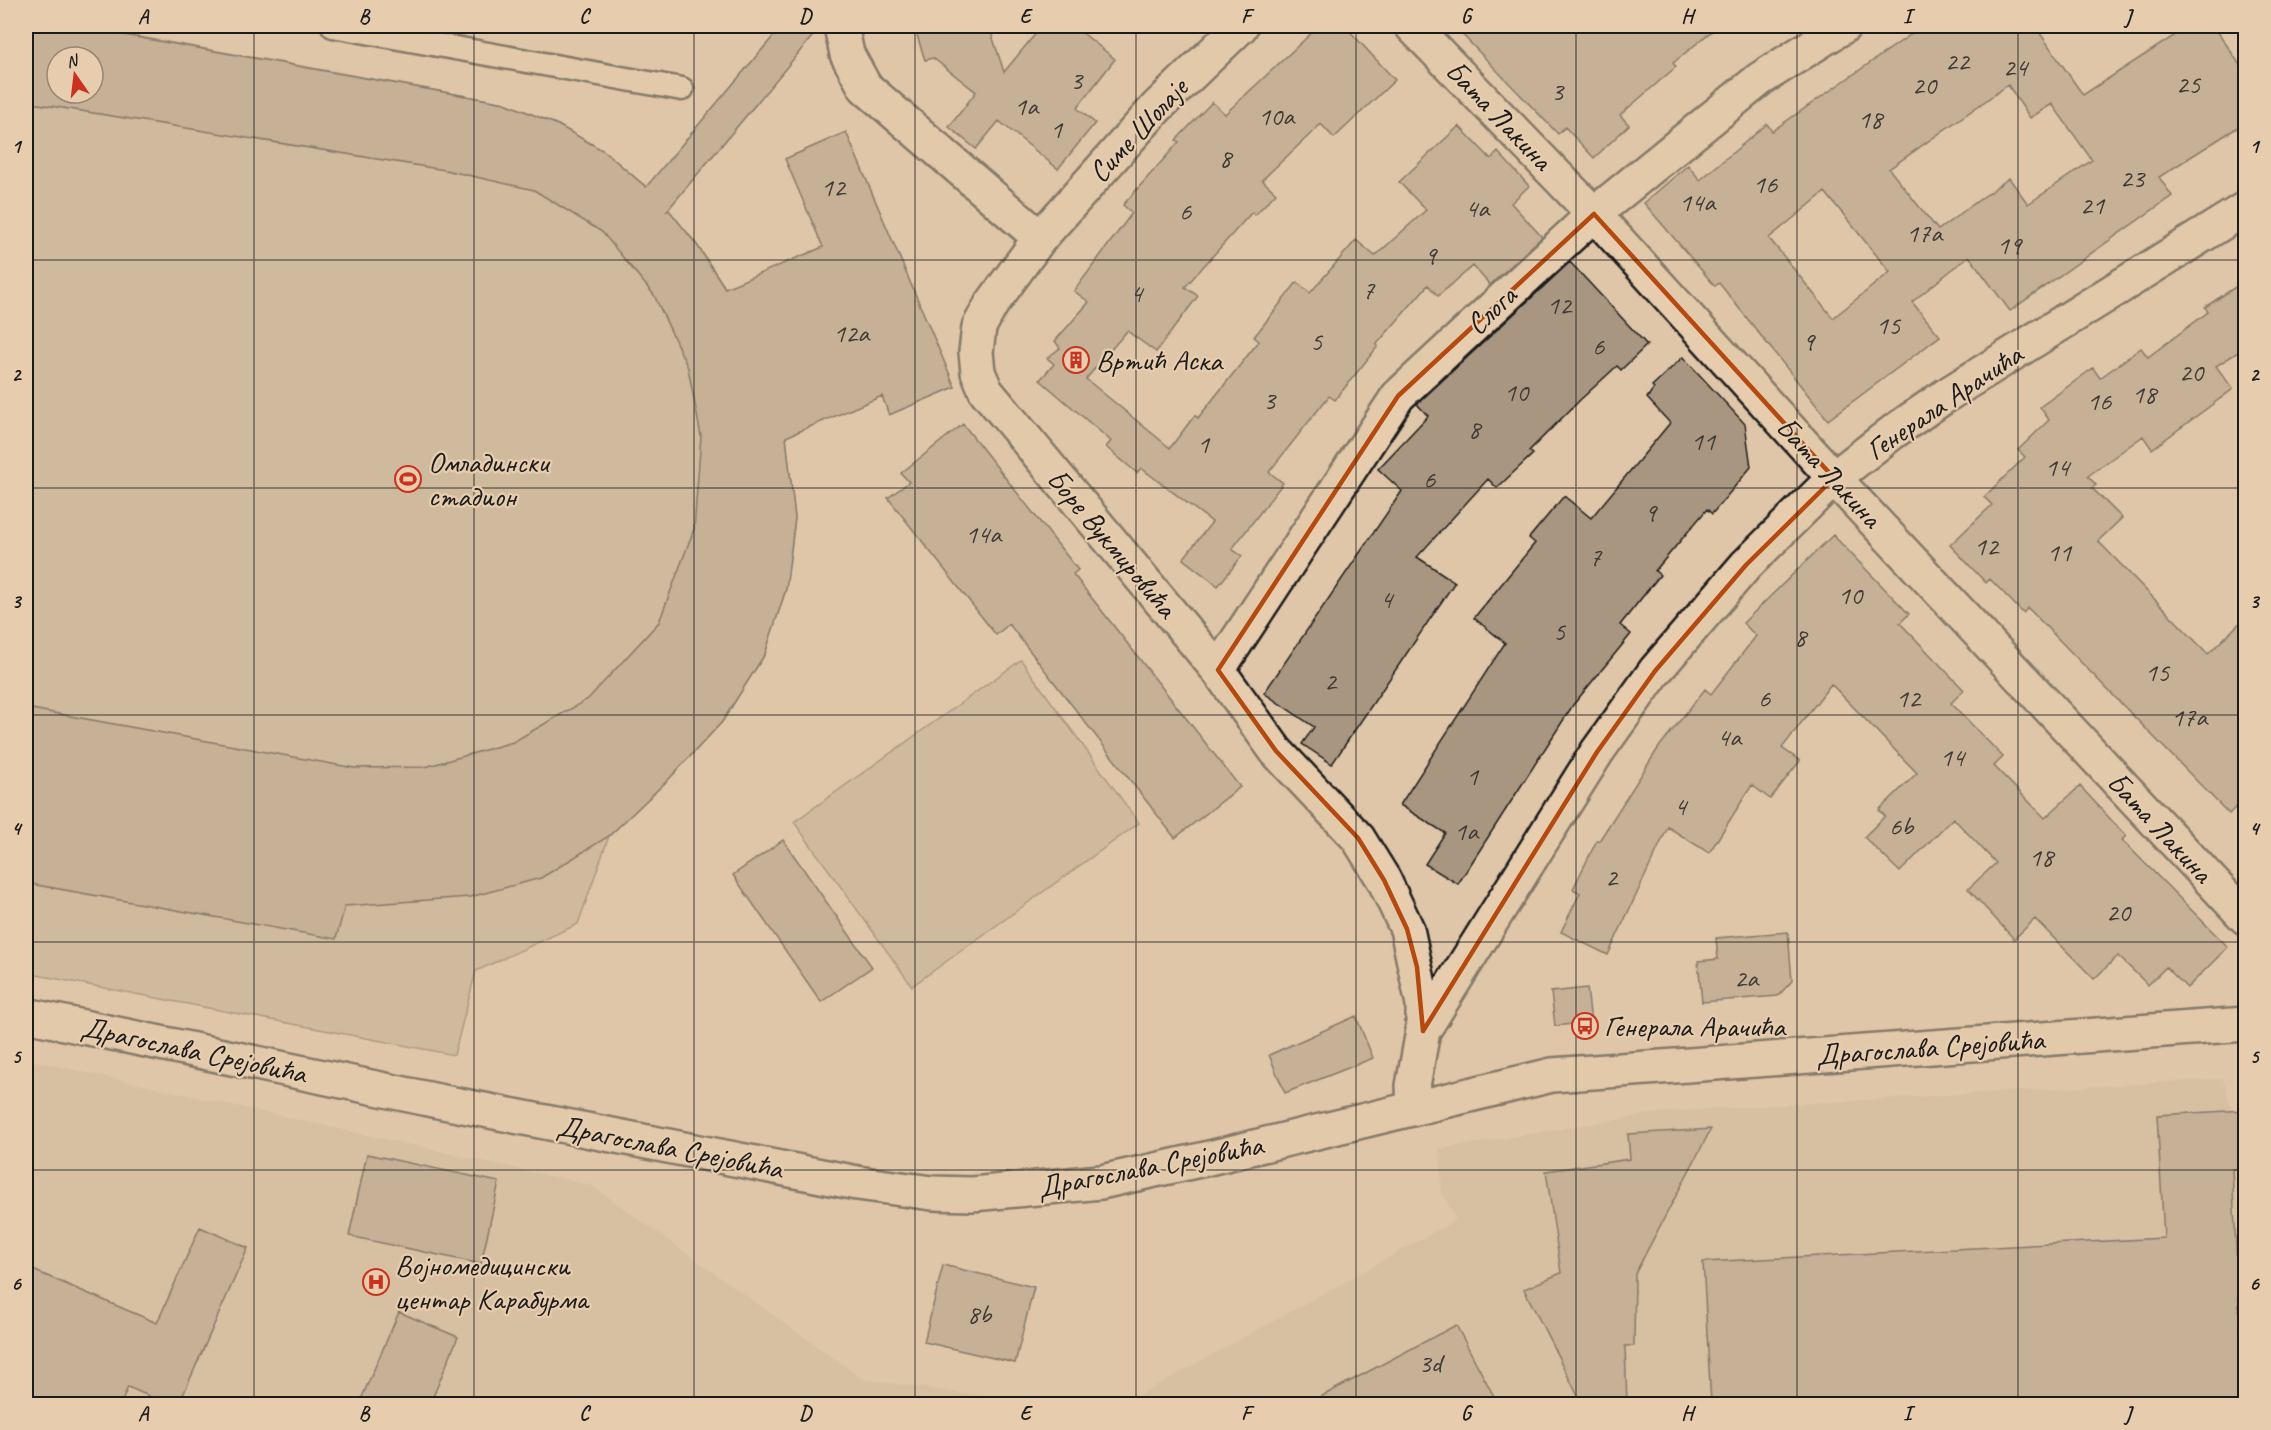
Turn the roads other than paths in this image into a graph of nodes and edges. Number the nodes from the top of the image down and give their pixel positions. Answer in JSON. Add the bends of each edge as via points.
{"nodes":[{"id":1,"x":333,"y":26,"type":"edge"},
{"id":2,"x":841,"y":26,"type":"edge"},
{"id":3,"x":1241,"y":26,"type":"edge"},
{"id":4,"x":1412,"y":26,"type":"edge"},
{"id":5,"x":1844,"y":26,"type":"edge"},
{"id":6,"x":682,"y":89,"type":"dead end"},
{"id":7,"x":2246,"y":208,"type":"edge"},
{"id":8,"x":1594,"y":214,"type":"junction"},
{"id":9,"x":1040,"y":238,"type":"junction"},
{"id":10,"x":1834,"y":478,"type":"junction"},
{"id":11,"x":1218,"y":670,"type":"junction"},
{"id":12,"x":2246,"y":918,"type":"edge"},
{"id":13,"x":26,"y":1015,"type":"edge"},
{"id":14,"x":2246,"y":1024,"type":"edge"},
{"id":15,"x":1423,"y":1031,"type":"junction"},
{"id":16,"x":1414,"y":1107,"type":"junction"}],
"edges":[{"from":1,"to":6,"type":"lane"},
{"from":2,"to":9,"type":"street","via":[[847,54],[865,87]]},
{"from":3,"to":9,"type":"street","name":"Симе Шолаје","via":[[1157,106]]},
{"from":4,"to":8,"type":"street","name":"Бата Лакина"},
{"from":5,"to":8,"type":"street","name":"Слога","via":[[1760,79]]},
{"from":7,"to":10,"type":"street","name":"Генерала Арачића","via":[[1948,394]]},
{"from":8,"to":10,"type":"street","name":"Бата Лакина"},
{"from":8,"to":11,"type":"street","name":"Слога","via":[[1398,396]]},
{"from":9,"to":11,"type":"street","name":"Боре Вукмировића","via":[[991,304],[979,327],[978,372],[986,391]]},
{"from":10,"to":12,"type":"street","name":"Бата Лакина"},
{"from":10,"to":15,"type":"street","name":"Генерала Арачића","via":[[1746,565],[1655,671],[1597,752]]},
{"from":11,"to":15,"type":"street","name":"Боре Вукмировића","via":[[1276,751],[1358,838],[1384,880],[1407,929],[1417,967]]},
{"from":13,"to":16,"type":"street","name":"Драгослава Срејовића","via":[[671,1148],[932,1193],[1017,1192],[1101,1182]]},
{"from":14,"to":16,"type":"street","name":"Драгослава Срејовића","via":[[1569,1073]]},
{"from":15,"to":16,"type":"street","name":"Боре Вукмировића","via":[[1413,1086]]}]}
